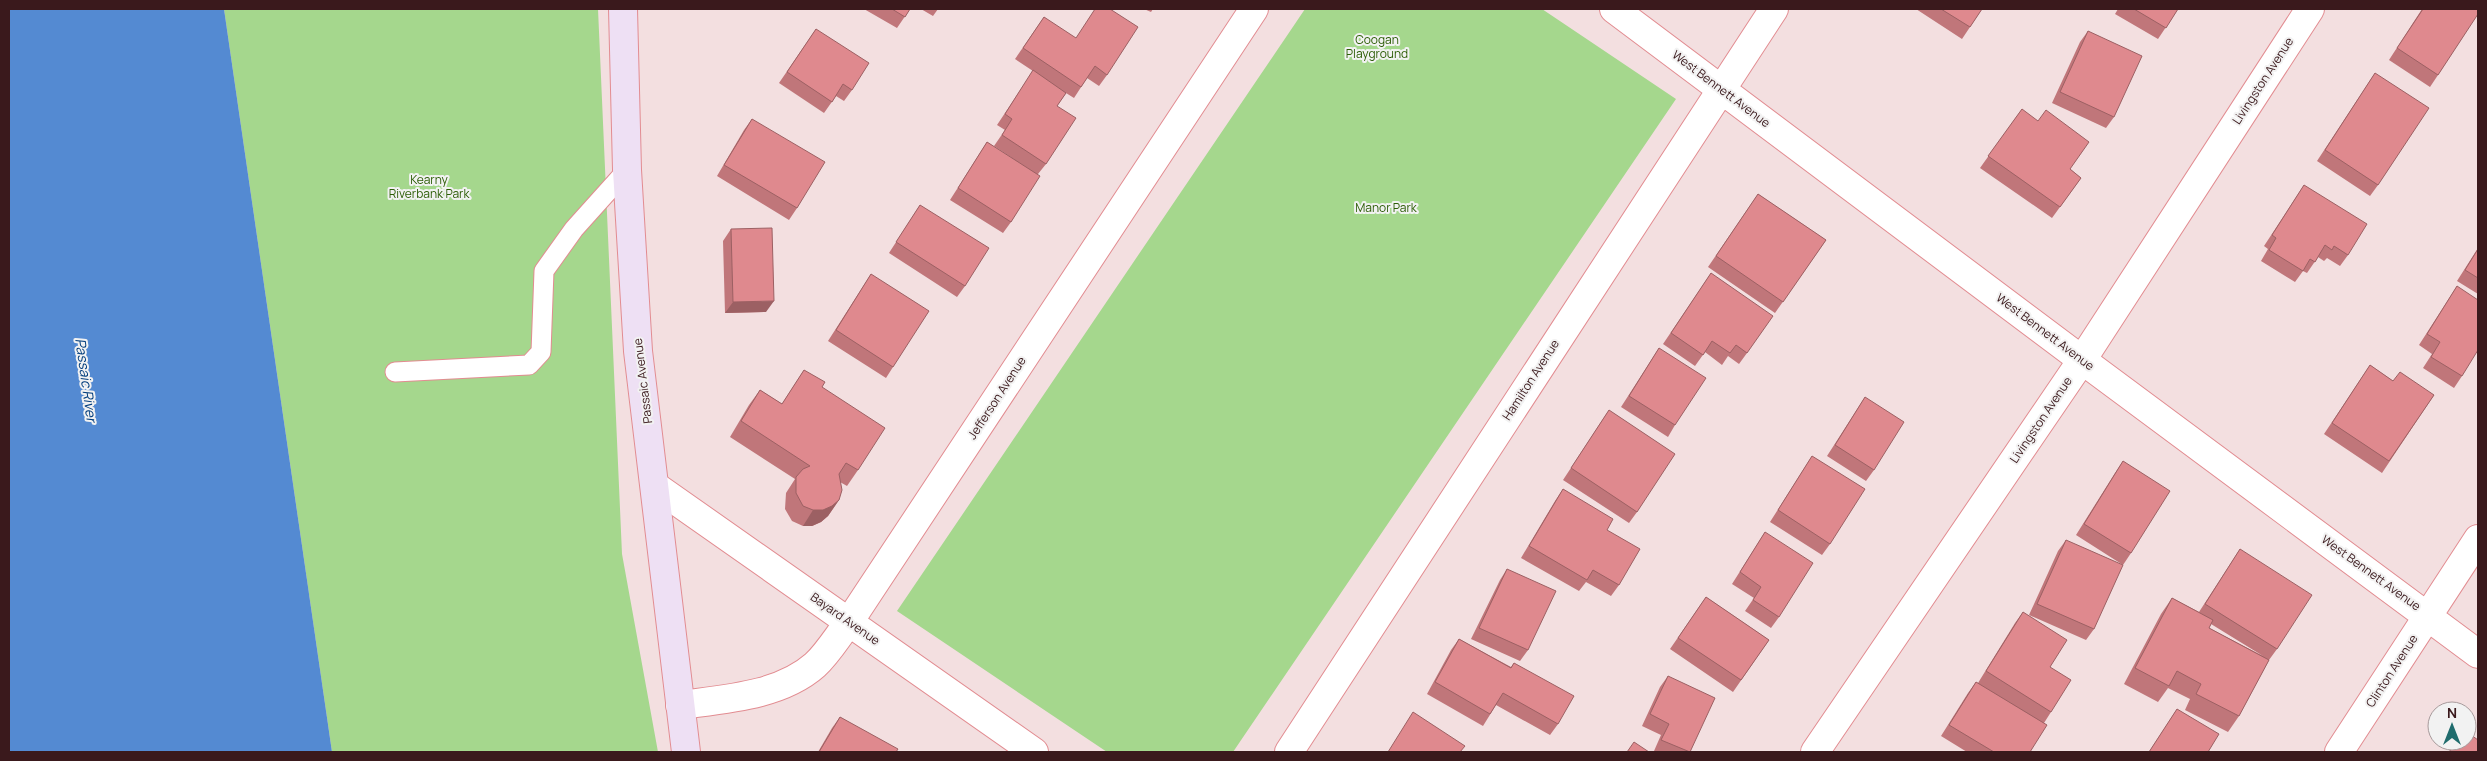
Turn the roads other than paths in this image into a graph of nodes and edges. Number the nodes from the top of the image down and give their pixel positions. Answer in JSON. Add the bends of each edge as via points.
{"nodes":[{"id":1,"x":623,"y":9,"type":"edge"},
{"id":2,"x":1254,"y":9,"type":"edge"},
{"id":3,"x":1614,"y":9,"type":"edge"},
{"id":4,"x":1774,"y":9,"type":"edge"},
{"id":5,"x":2310,"y":9,"type":"edge"},
{"id":6,"x":1721,"y":89,"type":"junction"},
{"id":7,"x":627,"y":170,"type":"junction"},
{"id":8,"x":2082,"y":360,"type":"junction"},
{"id":9,"x":395,"y":372,"type":"dead end"},
{"id":10,"x":655,"y":486,"type":"junction"},
{"id":11,"x":2478,"y":539,"type":"edge"},
{"id":12,"x":2428,"y":615,"type":"junction"},
{"id":13,"x":849,"y":622,"type":"junction"},
{"id":14,"x":2478,"y":654,"type":"edge"},
{"id":15,"x":680,"y":705,"type":"junction"},
{"id":16,"x":686,"y":752,"type":"edge"},
{"id":17,"x":1034,"y":752,"type":"edge"},
{"id":18,"x":1289,"y":752,"type":"edge"},
{"id":19,"x":1815,"y":752,"type":"edge"},
{"id":20,"x":2339,"y":752,"type":"edge"}],
"edges":[{"from":1,"to":7,"type":"main road","name":"Passaic Avenue"},
{"from":2,"to":13,"type":"street","name":"Jefferson Avenue"},
{"from":3,"to":6,"type":"street","name":"West Bennett Avenue"},
{"from":4,"to":6,"type":"street","name":"Hamilton Avenue"},
{"from":5,"to":8,"type":"street","name":"Livingston Avenue"},
{"from":6,"to":8,"type":"street","name":"West Bennett Avenue"},
{"from":6,"to":18,"type":"street","name":"Hamilton Avenue"},
{"from":7,"to":9,"type":"lane","via":[[574,229],[544,271],[541,352],[529,364]]},
{"from":7,"to":10,"type":"main road","name":"Passaic Avenue","via":[[638,351]]},
{"from":8,"to":12,"type":"street","name":"West Bennett Avenue"},
{"from":8,"to":19,"type":"street","name":"Livingston Avenue"},
{"from":10,"to":13,"type":"street","name":"Bayard Avenue"},
{"from":10,"to":15,"type":"main road","name":"Passaic Avenue"},
{"from":11,"to":12,"type":"street","name":"Clinton Avenue"},
{"from":12,"to":14,"type":"street","name":"West Bennett Avenue"},
{"from":12,"to":20,"type":"street","name":"Clinton Avenue"},
{"from":13,"to":15,"type":"street","name":"Jefferson Avenue","via":[[815,665],[779,687],[739,698]]},
{"from":13,"to":17,"type":"street","name":"Bayard Avenue"},
{"from":15,"to":16,"type":"main road","name":"Passaic Avenue"}]}
